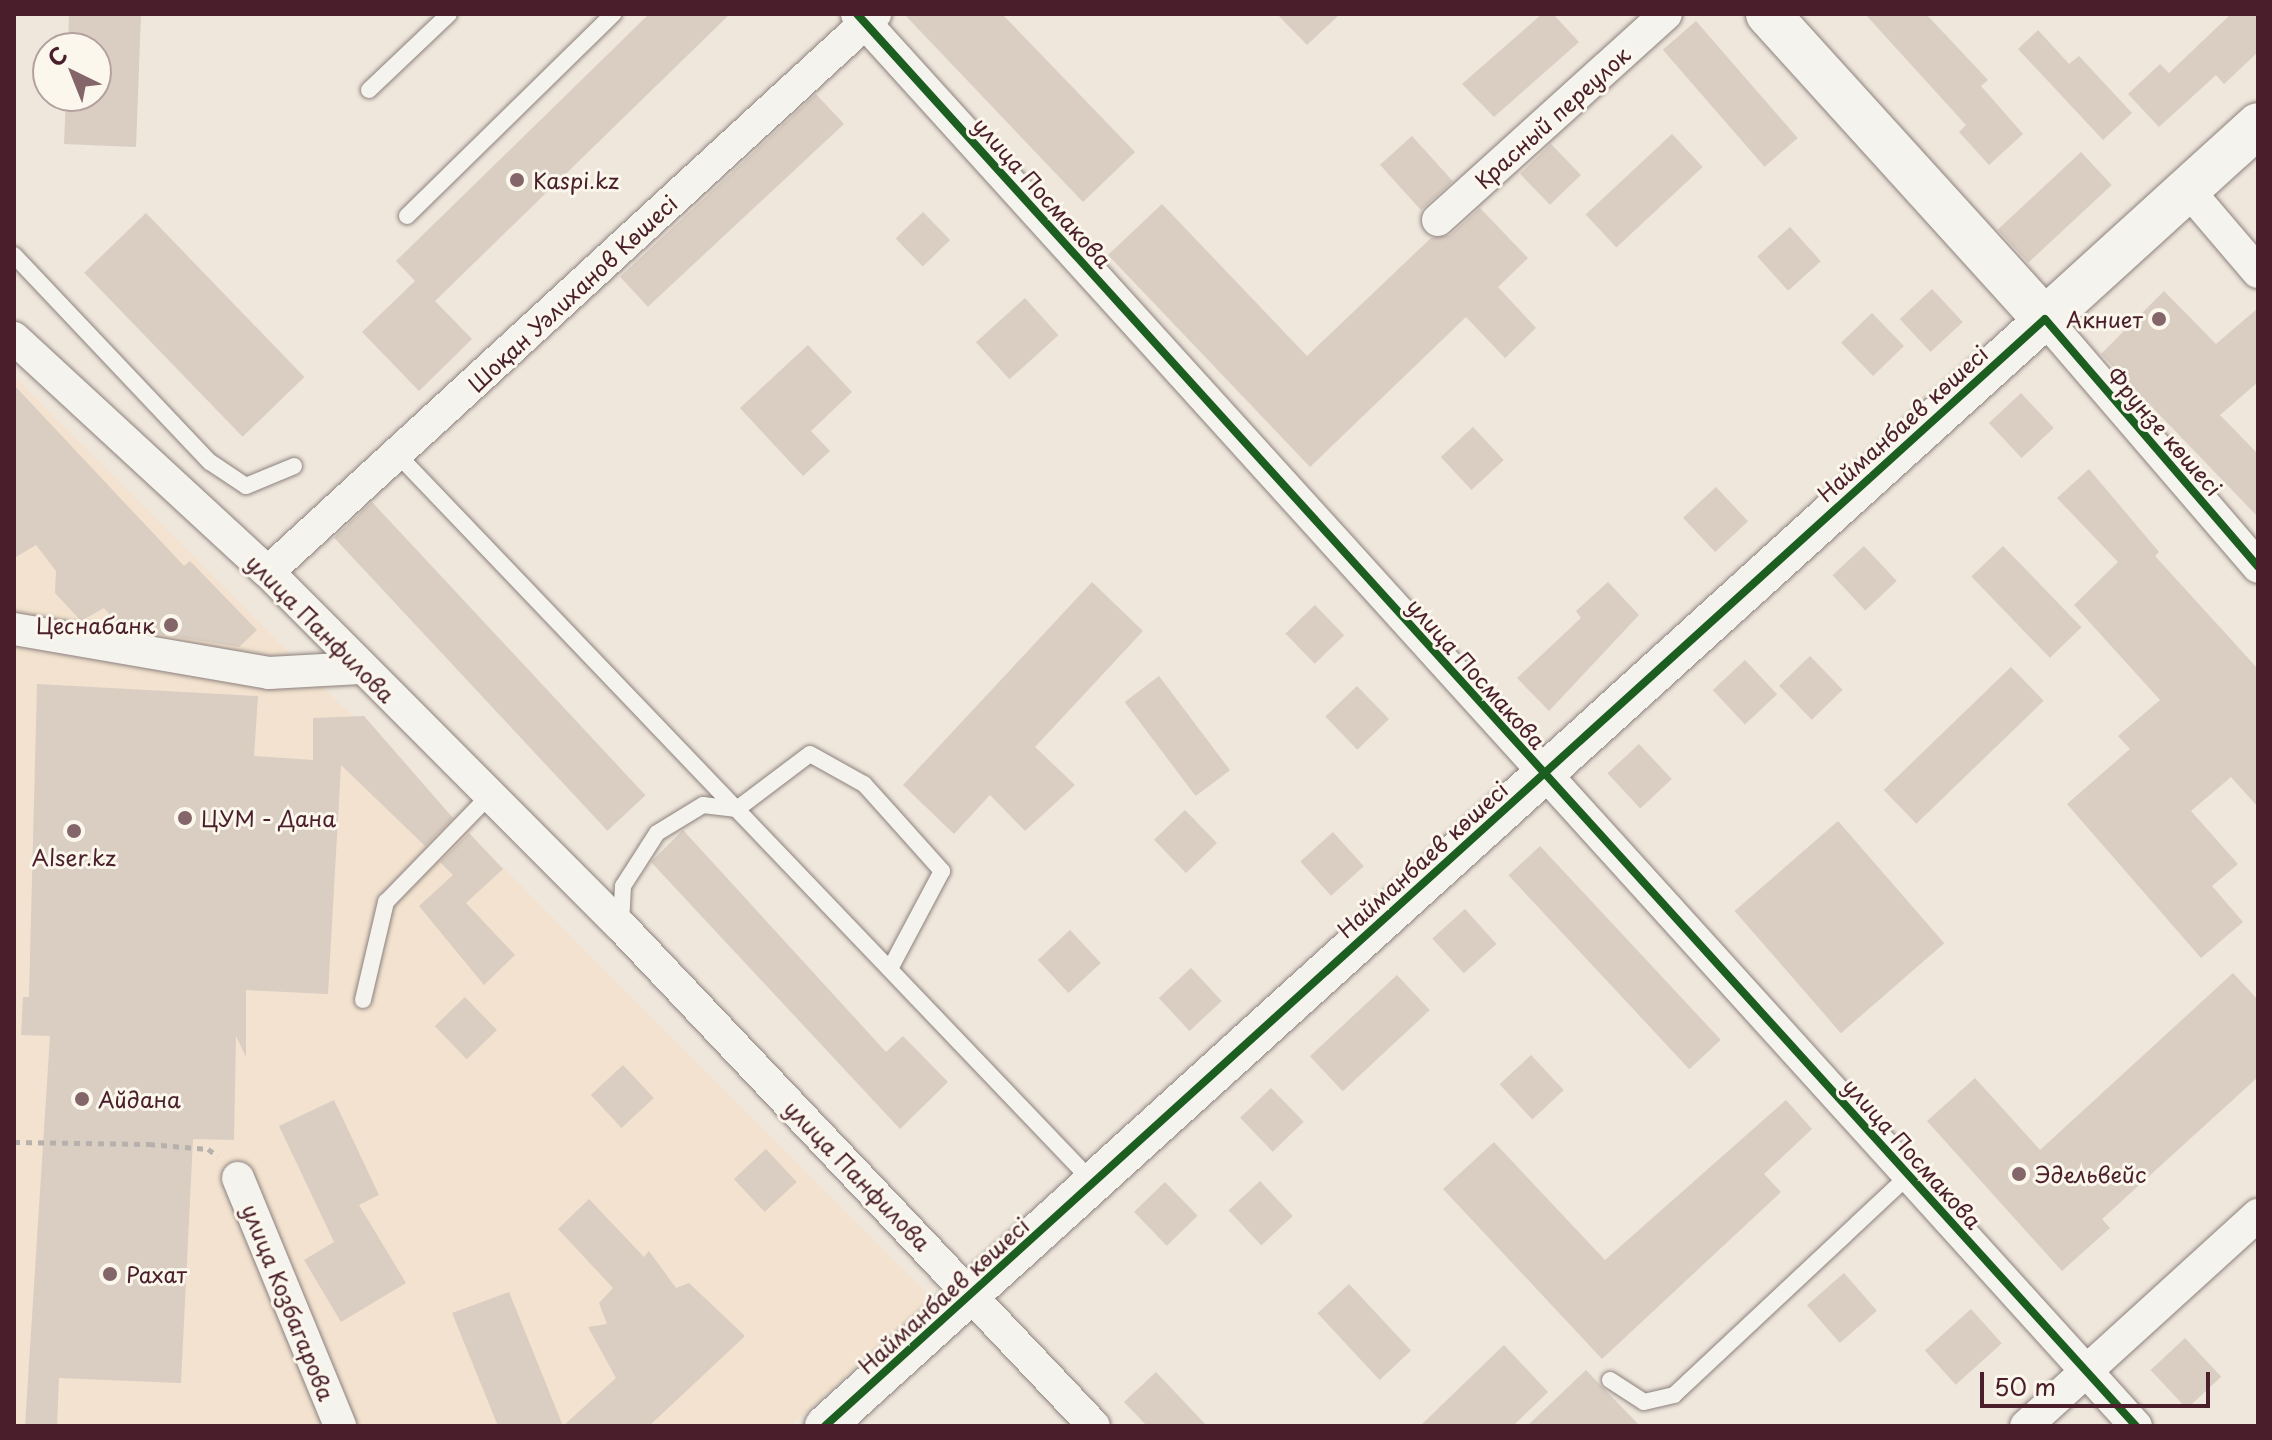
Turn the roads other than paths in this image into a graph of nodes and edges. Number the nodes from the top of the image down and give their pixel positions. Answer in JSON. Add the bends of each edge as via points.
{"nodes":[{"id":1,"x":449,"y":14,"type":"edge"},
{"id":2,"x":613,"y":14,"type":"edge"},
{"id":3,"x":1666,"y":14,"type":"edge"},
{"id":4,"x":1768,"y":14,"type":"edge"},
{"id":5,"x":866,"y":17,"type":"edge"},
{"id":6,"x":369,"y":90,"type":"dead end"},
{"id":7,"x":2258,"y":125,"type":"edge"},
{"id":8,"x":2188,"y":190,"type":"junction"},
{"id":9,"x":407,"y":216,"type":"dead end"},
{"id":10,"x":1438,"y":220,"type":"dead end"},
{"id":11,"x":14,"y":255,"type":"edge"},
{"id":12,"x":2258,"y":272,"type":"edge"},
{"id":13,"x":2045,"y":319,"type":"junction"},
{"id":14,"x":14,"y":338,"type":"edge"},
{"id":15,"x":397,"y":454,"type":"junction"},
{"id":16,"x":294,"y":466,"type":"dead end"},
{"id":17,"x":2258,"y":567,"type":"edge"},
{"id":18,"x":268,"y":572,"type":"junction"},
{"id":19,"x":14,"y":629,"type":"edge"},
{"id":20,"x":360,"y":668,"type":"junction"},
{"id":21,"x":1543,"y":773,"type":"junction"},
{"id":22,"x":489,"y":796,"type":"junction"},
{"id":23,"x":737,"y":809,"type":"junction"},
{"id":24,"x":621,"y":926,"type":"junction"},
{"id":25,"x":890,"y":969,"type":"junction"},
{"id":26,"x":363,"y":1000,"type":"dead end"},
{"id":27,"x":1909,"y":1175,"type":"junction"},
{"id":28,"x":238,"y":1178,"type":"road end"},
{"id":29,"x":1093,"y":1182,"type":"junction"},
{"id":30,"x":2258,"y":1215,"type":"edge"},
{"id":31,"x":971,"y":1294,"type":"junction"},
{"id":32,"x":2088,"y":1371,"type":"junction"},
{"id":33,"x":1610,"y":1380,"type":"dead end"},
{"id":34,"x":340,"y":1426,"type":"edge"},
{"id":35,"x":825,"y":1426,"type":"edge"},
{"id":36,"x":1094,"y":1426,"type":"edge"},
{"id":37,"x":2026,"y":1426,"type":"edge"},
{"id":38,"x":2136,"y":1426,"type":"edge"}],
"edges":[{"from":1,"to":6,"type":"lane"},
{"from":2,"to":9,"type":"lane"},
{"from":3,"to":10,"type":"street","name":"Красный переулок"},
{"from":4,"to":13,"type":"main road","name":"Фрунзе көшесі"},
{"from":5,"to":15,"type":"street","name":"Шоқан Уәлиханов Көшесі"},
{"from":5,"to":21,"type":"street","name":"улица Посмакова"},
{"from":7,"to":8,"type":"main road","name":"Найманбаев көшесі"},
{"from":8,"to":12,"type":"street"},
{"from":8,"to":13,"type":"main road","name":"Найманбаев көшесі"},
{"from":11,"to":16,"type":"lane","via":[[210,462],[246,486]]},
{"from":13,"to":17,"type":"street","name":"Фрунзе көшесі"},
{"from":13,"to":21,"type":"street","name":"Найманбаев көшесі"},
{"from":14,"to":18,"type":"street","name":"улица Панфилова"},
{"from":15,"to":18,"type":"street","name":"Шоқан Уәлиханов Көшесі"},
{"from":15,"to":23,"type":"lane"},
{"from":18,"to":20,"type":"street","name":"улица Панфилова"},
{"from":19,"to":20,"type":"street","via":[[269,673]]},
{"from":20,"to":22,"type":"street","name":"улица Панфилова"},
{"from":21,"to":27,"type":"street","name":"улица Посмакова"},
{"from":21,"to":29,"type":"street","name":"Найманбаев көшесі"},
{"from":22,"to":24,"type":"street","name":"улица Панфилова"},
{"from":22,"to":26,"type":"lane","via":[[386,902]]},
{"from":23,"to":24,"type":"lane","via":[[703,805],[657,833],[623,886]]},
{"from":23,"to":25,"type":"lane"},
{"from":23,"to":25,"type":"lane","via":[[810,754],[864,784],[904,823],[942,871]]},
{"from":24,"to":31,"type":"street","name":"улица Панфилова"},
{"from":25,"to":29,"type":"lane"},
{"from":27,"to":32,"type":"street","name":"улица Посмакова"},
{"from":27,"to":33,"type":"lane","via":[[1674,1395],[1644,1402]]},
{"from":28,"to":34,"type":"street","name":"улица Козбагарова"},
{"from":29,"to":31,"type":"street","name":"Найманбаев көшесі"},
{"from":30,"to":32,"type":"street"},
{"from":31,"to":35,"type":"street","name":"Найманбаев көшесі"},
{"from":31,"to":36,"type":"street","name":"улица Панфилова"},
{"from":32,"to":37,"type":"street"},
{"from":32,"to":38,"type":"street","name":"улица Посмакова"}]}
